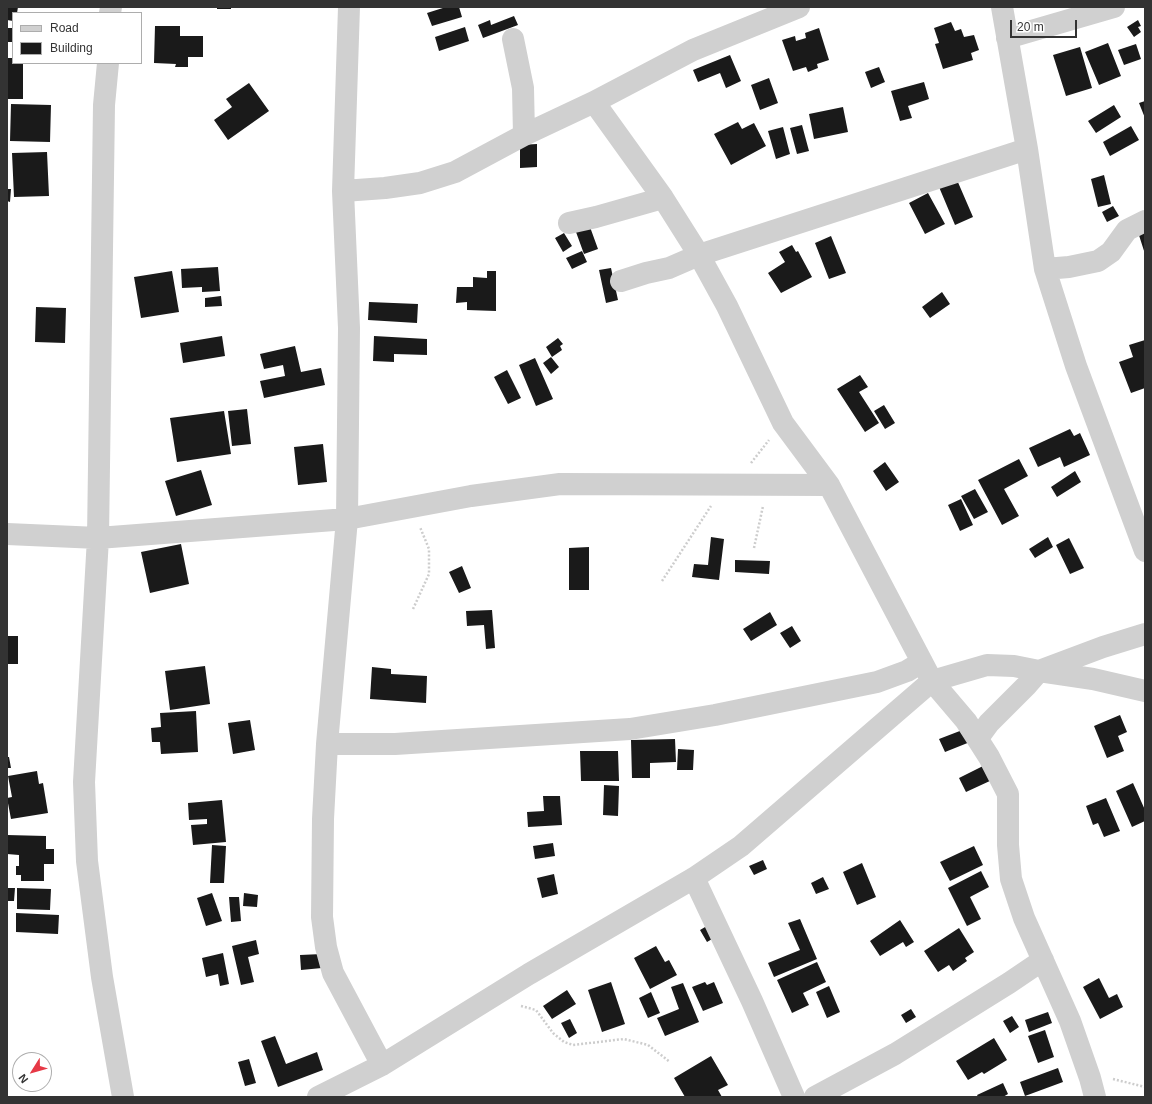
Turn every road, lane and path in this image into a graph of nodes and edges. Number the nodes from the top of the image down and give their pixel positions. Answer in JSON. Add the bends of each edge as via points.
{"nodes":[{"id":1,"x":349,"y":7,"type":"edge"},
{"id":2,"x":799,"y":7,"type":"edge"},
{"id":3,"x":1002,"y":7,"type":"edge"},
{"id":4,"x":1114,"y":7,"type":"edge"},
{"id":5,"x":1007,"y":38,"type":"junction"},
{"id":6,"x":513,"y":39,"type":"dead end"},
{"id":7,"x":108,"y":64,"type":"edge"},
{"id":8,"x":594,"y":102,"type":"junction"},
{"id":9,"x":524,"y":134,"type":"junction"},
{"id":10,"x":1027,"y":149,"type":"junction"},
{"id":11,"x":343,"y":191,"type":"junction"},
{"id":12,"x":663,"y":198,"type":"junction"},
{"id":13,"x":1145,"y":221,"type":"edge"},
{"id":14,"x":569,"y":223,"type":"dead end"},
{"id":15,"x":699,"y":255,"type":"junction"},
{"id":16,"x":1045,"y":269,"type":"junction"},
{"id":17,"x":621,"y":281,"type":"dead end"},
{"id":18,"x":783,"y":422,"type":"junction"},
{"id":19,"x":726,"y":485,"type":"junction"},
{"id":20,"x":770,"y":485,"type":"junction"},
{"id":21,"x":829,"y":485,"type":"junction"},
{"id":22,"x":409,"y":508,"type":"junction"},
{"id":23,"x":347,"y":519,"type":"junction"},
{"id":24,"x":7,"y":534,"type":"edge"},
{"id":25,"x":98,"y":538,"type":"junction"},
{"id":26,"x":754,"y":548,"type":"dead end"},
{"id":27,"x":1145,"y":551,"type":"edge"},
{"id":28,"x":662,"y":581,"type":"dead end"},
{"id":29,"x":413,"y":609,"type":"dead end"},
{"id":30,"x":1145,"y":634,"type":"edge"},
{"id":31,"x":922,"y":662,"type":"junction"},
{"id":32,"x":1039,"y":671,"type":"junction"},
{"id":33,"x":932,"y":681,"type":"junction"},
{"id":34,"x":1145,"y":691,"type":"edge"},
{"id":35,"x":978,"y":738,"type":"junction"},
{"id":36,"x":327,"y":744,"type":"junction"},
{"id":37,"x":694,"y":878,"type":"junction"},
{"id":38,"x":1043,"y":960,"type":"junction"},
{"id":39,"x":518,"y":1005,"type":"dead end"},
{"id":40,"x":670,"y":1062,"type":"dead end"},
{"id":41,"x":382,"y":1065,"type":"junction"},
{"id":42,"x":1093,"y":1087,"type":"edge"},
{"id":43,"x":1145,"y":1087,"type":"edge"},
{"id":44,"x":123,"y":1097,"type":"edge"},
{"id":45,"x":318,"y":1097,"type":"edge"},
{"id":46,"x":794,"y":1097,"type":"edge"},
{"id":47,"x":815,"y":1097,"type":"edge"}],
"edges":[{"from":1,"to":11,"type":"street"},
{"from":2,"to":8,"type":"street","via":[[692,50]]},
{"from":3,"to":5,"type":"street"},
{"from":4,"to":5,"type":"street"},
{"from":5,"to":10,"type":"street"},
{"from":6,"to":9,"type":"street","via":[[523,88]]},
{"from":7,"to":25,"type":"street","via":[[104,105]]},
{"from":8,"to":9,"type":"street"},
{"from":8,"to":12,"type":"street"},
{"from":9,"to":11,"type":"street","via":[[455,172],[420,184]]},
{"from":10,"to":15,"type":"street"},
{"from":10,"to":16,"type":"street"},
{"from":11,"to":23,"type":"street","via":[[348,328]]},
{"from":12,"to":14,"type":"street"},
{"from":12,"to":15,"type":"street"},
{"from":13,"to":16,"type":"street","via":[[1127,230],[1111,252],[1098,261]]},
{"from":15,"to":17,"type":"street","via":[[669,268]]},
{"from":15,"to":18,"type":"street","via":[[727,306]]},
{"from":16,"to":27,"type":"street","via":[[1076,366]]},
{"from":18,"to":19,"type":"path"},
{"from":18,"to":21,"type":"street"},
{"from":19,"to":20,"type":"street"},
{"from":19,"to":22,"type":"street","via":[[560,484],[471,496]]},
{"from":19,"to":28,"type":"path"},
{"from":20,"to":21,"type":"street"},
{"from":20,"to":26,"type":"path"},
{"from":21,"to":31,"type":"street"},
{"from":22,"to":23,"type":"street"},
{"from":22,"to":29,"type":"path","via":[[429,548],[429,574]]},
{"from":23,"to":25,"type":"street"},
{"from":23,"to":36,"type":"street"},
{"from":24,"to":25,"type":"street"},
{"from":25,"to":44,"type":"street","via":[[84,782],[87,853],[102,977]]},
{"from":30,"to":32,"type":"street"},
{"from":31,"to":33,"type":"street"},
{"from":31,"to":36,"type":"street","via":[[907,671],[877,682],[737,711],[630,729],[395,744]]},
{"from":32,"to":33,"type":"street","via":[[1014,666],[986,665]]},
{"from":32,"to":34,"type":"street","via":[[1093,679]]},
{"from":32,"to":35,"type":"street"},
{"from":33,"to":35,"type":"street"},
{"from":33,"to":37,"type":"street","via":[[742,846]]},
{"from":35,"to":38,"type":"street","via":[[1008,794],[1011,879],[1024,918]]},
{"from":36,"to":41,"type":"street","via":[[322,916],[326,947],[333,973]]},
{"from":37,"to":41,"type":"street","via":[[529,974]]},
{"from":37,"to":46,"type":"street"},
{"from":38,"to":42,"type":"street","via":[[1070,1022]]},
{"from":38,"to":47,"type":"street","via":[[895,1054]]},
{"from":39,"to":40,"type":"path","via":[[536,1010],[553,1033],[564,1042],[573,1045],[624,1039],[648,1045]]},
{"from":41,"to":45,"type":"street"},
{"from":42,"to":43,"type":"path","via":[[1116,1080]]}]}
